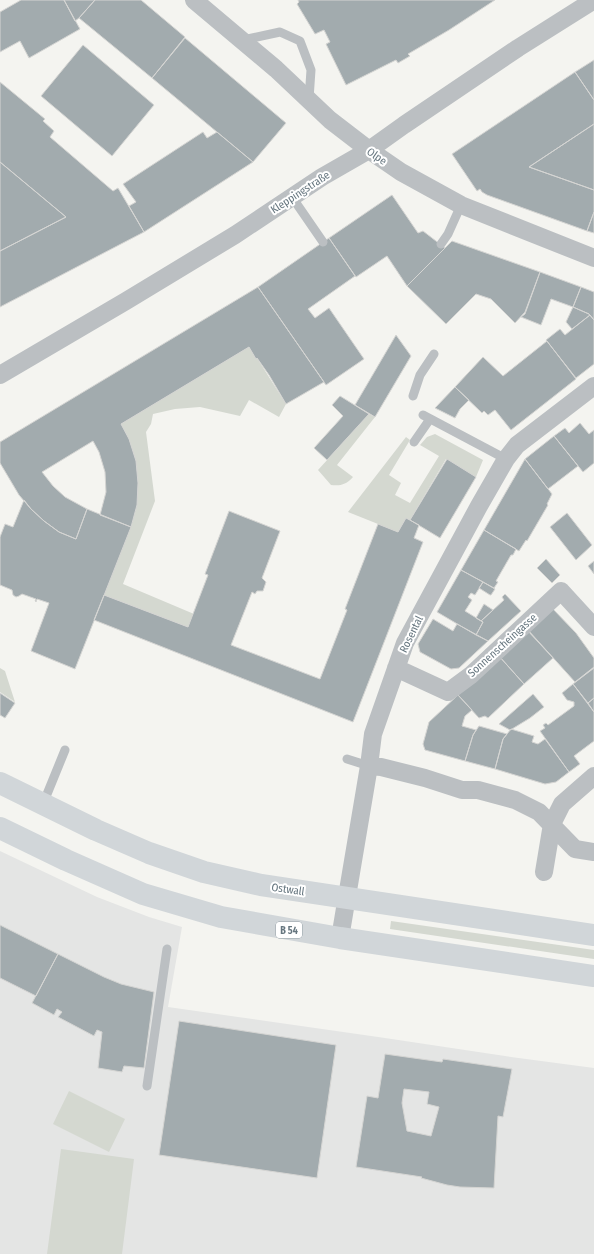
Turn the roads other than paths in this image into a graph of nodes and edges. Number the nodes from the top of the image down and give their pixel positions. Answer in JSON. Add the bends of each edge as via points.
{"nodes":[{"id":1,"x":194,"y":0,"type":"edge"},
{"id":2,"x":594,"y":0,"type":"edge"},
{"id":3,"x":242,"y":40,"type":"junction"},
{"id":4,"x":309,"y":99,"type":"junction"},
{"id":5,"x":369,"y":150,"type":"junction"},
{"id":6,"x":292,"y":197,"type":"junction"},
{"id":7,"x":461,"y":205,"type":"junction"},
{"id":8,"x":323,"y":242,"type":"dead end"},
{"id":9,"x":441,"y":244,"type":"dead end"},
{"id":10,"x":594,"y":258,"type":"edge"},
{"id":11,"x":434,"y":354,"type":"dead end"},
{"id":12,"x":0,"y":375,"type":"edge"},
{"id":13,"x":594,"y":386,"type":"edge"},
{"id":14,"x":413,"y":396,"type":"dead end"},
{"id":15,"x":414,"y":442,"type":"dead end"},
{"id":16,"x":506,"y":459,"type":"junction"},
{"id":17,"x":594,"y":627,"type":"edge"},
{"id":18,"x":396,"y":668,"type":"junction"},
{"id":19,"x":65,"y":750,"type":"dead end"},
{"id":20,"x":347,"y":759,"type":"dead end"},
{"id":21,"x":369,"y":766,"type":"junction"},
{"id":22,"x":594,"y":776,"type":"edge"},
{"id":23,"x":0,"y":783,"type":"edge"},
{"id":24,"x":43,"y":804,"type":"junction"},
{"id":25,"x":552,"y":824,"type":"junction"},
{"id":26,"x":0,"y":828,"type":"edge"},
{"id":27,"x":594,"y":852,"type":"edge"},
{"id":28,"x":544,"y":872,"type":"dead end"},
{"id":29,"x":346,"y":897,"type":"junction"},
{"id":30,"x":594,"y":935,"type":"edge"},
{"id":31,"x":340,"y":938,"type":"junction"},
{"id":32,"x":167,"y":949,"type":"dead end"},
{"id":33,"x":594,"y":976,"type":"edge"},
{"id":34,"x":147,"y":1086,"type":"dead end"}],
"edges":[{"from":1,"to":3,"type":"street","name":"Olpe"},
{"from":2,"to":5,"type":"street","name":"Kleppingstraße","via":[[518,48]]},
{"from":3,"to":4,"type":"street","name":"Olpe"},
{"from":3,"to":4,"type":"lane","via":[[280,32],[300,41],[311,70]]},
{"from":4,"to":5,"type":"street","name":"Olpe","via":[[330,120]]},
{"from":5,"to":6,"type":"street","name":"Kleppingstraße"},
{"from":5,"to":7,"type":"street","name":"Olpe","via":[[401,172]]},
{"from":6,"to":8,"type":"lane"},
{"from":6,"to":12,"type":"street","name":"Kleppingstraße","via":[[133,297]]},
{"from":7,"to":9,"type":"lane"},
{"from":7,"to":10,"type":"street","name":"Olpe"},
{"from":11,"to":14,"type":"lane","via":[[420,375]]},
{"from":13,"to":16,"type":"street","name":"Rosental","via":[[517,445]]},
{"from":15,"to":16,"type":"lane","via":[[426,417]]},
{"from":16,"to":18,"type":"street","name":"Rosental","via":[[405,642]]},
{"from":17,"to":18,"type":"street","name":"Sonnenscheingasse","via":[[562,591],[471,675],[448,692]]},
{"from":18,"to":21,"type":"street","name":"Rosental","via":[[373,734]]},
{"from":19,"to":24,"type":"lane"},
{"from":20,"to":21,"type":"lane"},
{"from":21,"to":25,"type":"street","via":[[381,766],[424,782],[470,793],[478,790],[539,812]]},
{"from":21,"to":29,"type":"street","name":"Rosental"},
{"from":22,"to":25,"type":"street","via":[[562,804]]},
{"from":23,"to":24,"type":"main road","name":"Ostwall"},
{"from":24,"to":29,"type":"main road","name":"Ostwall","via":[[149,853],[204,872],[261,885]]},
{"from":25,"to":27,"type":"street","via":[[575,849]]},
{"from":25,"to":28,"type":"street"},
{"from":26,"to":31,"type":"main road","number":"B 54","via":[[143,894],[222,917]]},
{"from":29,"to":30,"type":"main road","name":"Ostwall"},
{"from":29,"to":31,"type":"street","name":"Rosental"},
{"from":31,"to":33,"type":"main road","number":"B 54"},
{"from":32,"to":34,"type":"lane"}]}
